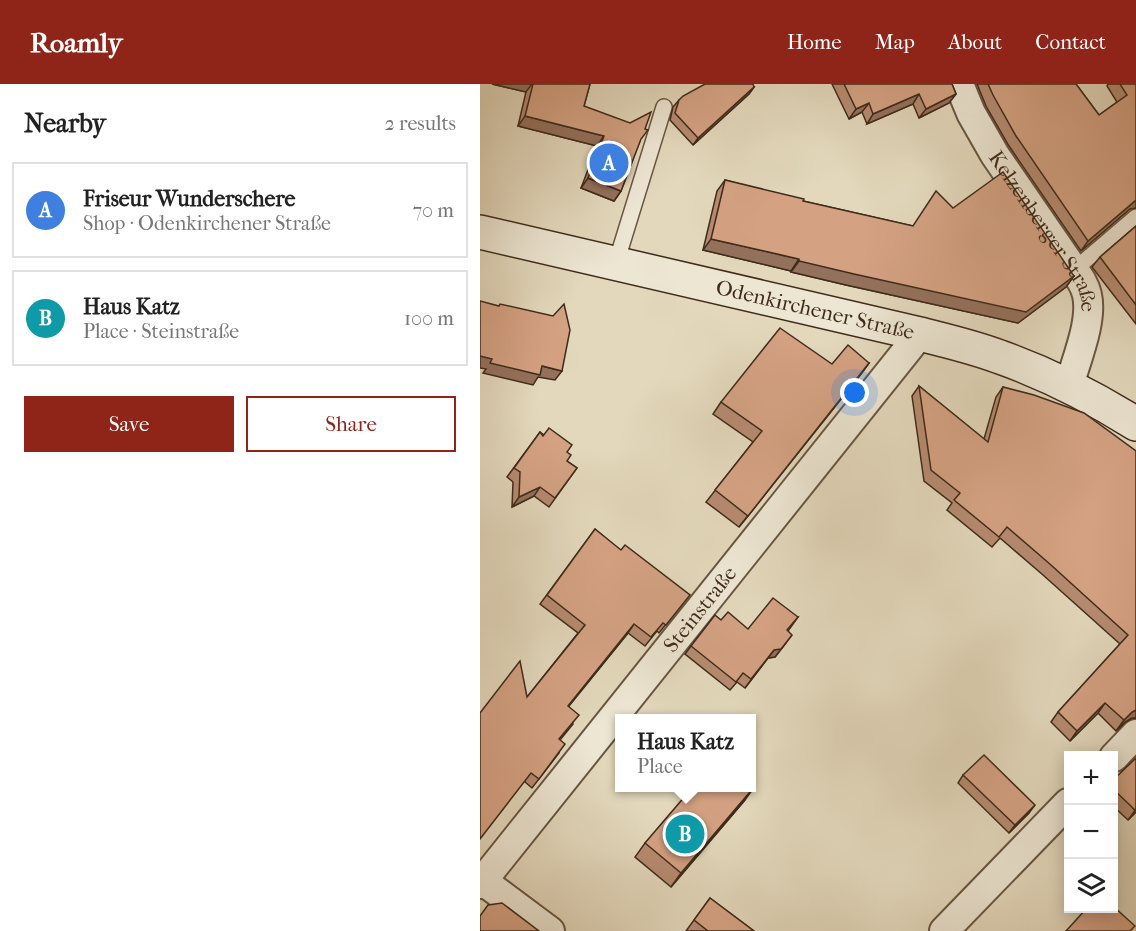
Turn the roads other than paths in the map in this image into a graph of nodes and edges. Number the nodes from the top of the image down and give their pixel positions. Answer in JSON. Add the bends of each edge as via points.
{"nodes":[{"id":1,"x":959,"y":84,"type":"edge"},
{"id":2,"x":664,"y":108,"type":"dead end"},
{"id":3,"x":1136,"y":217,"type":"edge"},
{"id":4,"x":480,"y":232,"type":"edge"},
{"id":5,"x":616,"y":263,"type":"junction"},
{"id":6,"x":1074,"y":270,"type":"junction"},
{"id":7,"x":920,"y":334,"type":"junction"},
{"id":8,"x":1069,"y":386,"type":"junction"},
{"id":9,"x":1136,"y":424,"type":"edge"},
{"id":10,"x":616,"y":714,"type":"edge"},
{"id":11,"x":615,"y":715,"type":"edge"},
{"id":12,"x":1136,"y":734,"type":"edge"},
{"id":13,"x":1118,"y":752,"type":"edge"},
{"id":14,"x":1066,"y":805,"type":"edge"},
{"id":15,"x":481,"y":882,"type":"edge"},
{"id":16,"x":550,"y":931,"type":"edge"},
{"id":17,"x":944,"y":931,"type":"edge"}],
"edges":[{"from":1,"to":6,"type":"street","name":"Kelzenberger Straße","via":[[995,155]]},
{"from":2,"to":5,"type":"lane"},
{"from":3,"to":6,"type":"lane"},
{"from":4,"to":5,"type":"main road","name":"Odenkirchener Straße"},
{"from":5,"to":7,"type":"main road","name":"Odenkirchener Straße"},
{"from":6,"to":8,"type":"street","name":"Kelzenberger Straße","via":[[1084,287],[1088,314]]},
{"from":7,"to":8,"type":"main road","name":"Odenkirchener Straße","via":[[999,357]]},
{"from":7,"to":10,"type":"street","name":"Steinstraße"},
{"from":8,"to":9,"type":"main road","name":"Odenkirchener Straße"},
{"from":11,"to":15,"type":"street","name":"Steinstraße"},
{"from":12,"to":13,"type":"street"},
{"from":14,"to":17,"type":"street"},
{"from":15,"to":16,"type":"street"}]}
